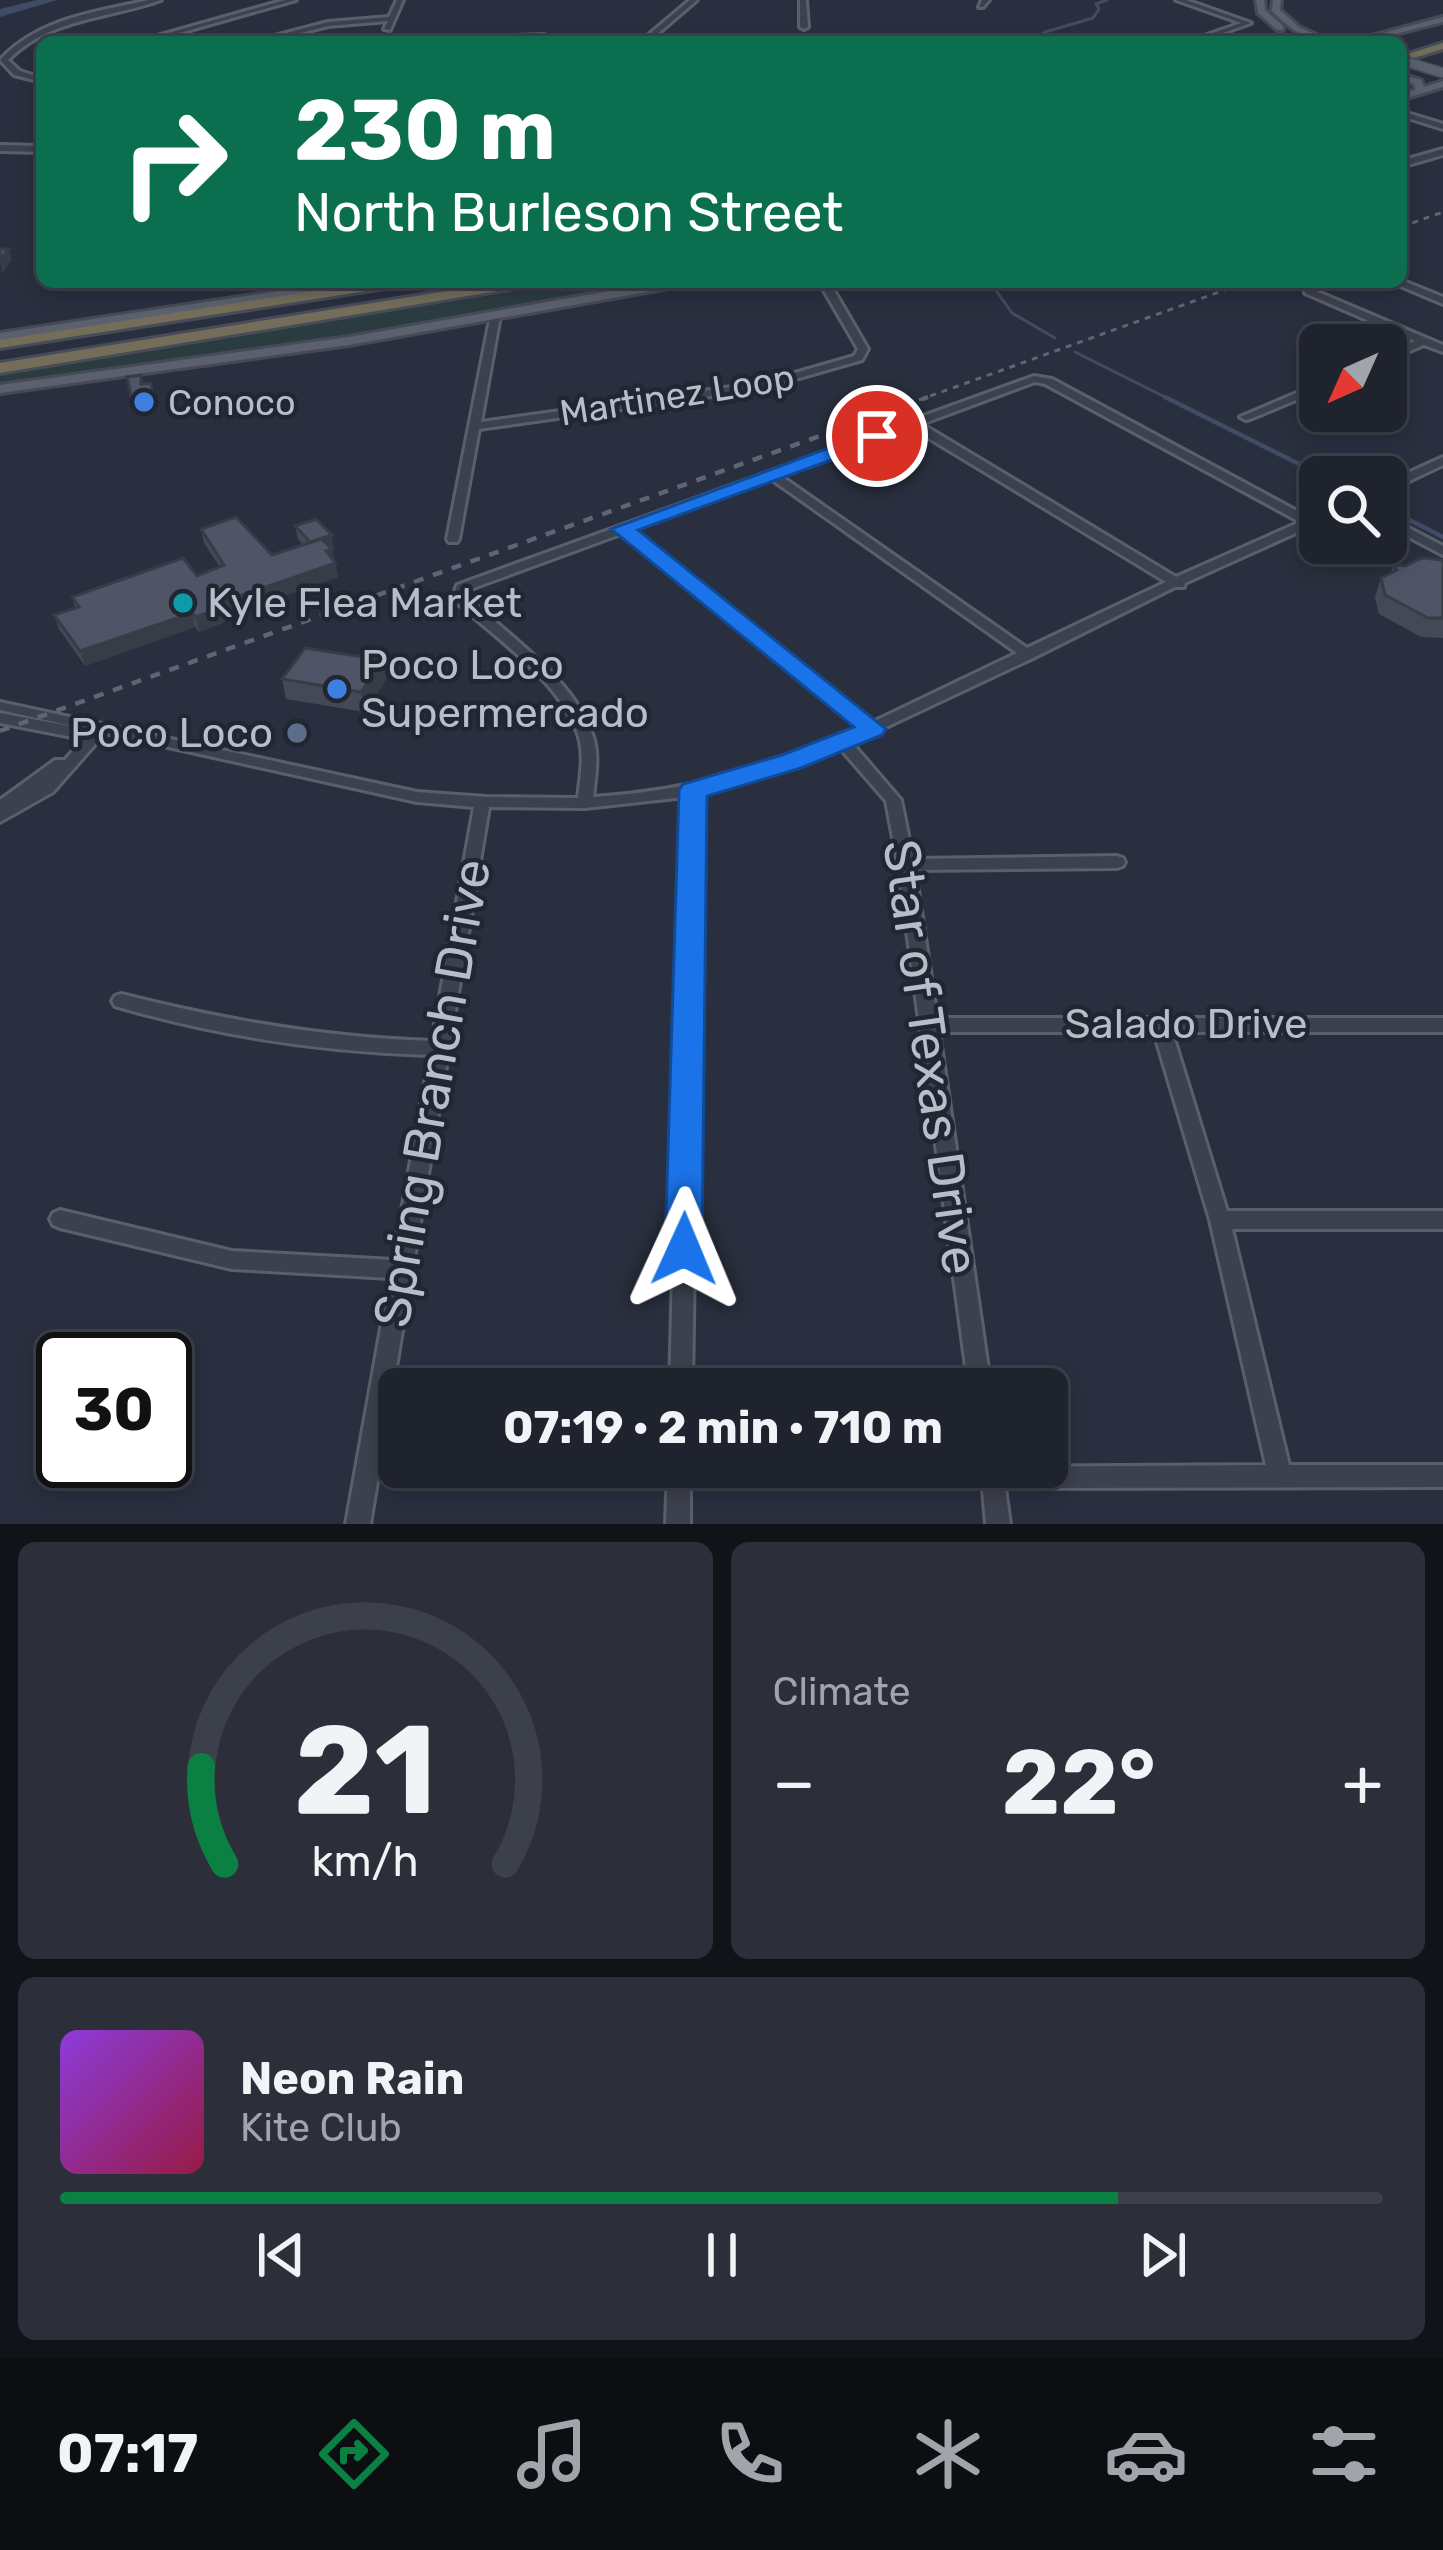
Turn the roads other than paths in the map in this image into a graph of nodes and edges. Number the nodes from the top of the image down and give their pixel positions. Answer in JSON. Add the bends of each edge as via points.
{"nodes":[{"id":1,"x":158,"y":0,"type":"edge"},
{"id":2,"x":248,"y":0,"type":"edge"},
{"id":3,"x":293,"y":0,"type":"edge"},
{"id":4,"x":400,"y":0,"type":"edge"},
{"id":5,"x":694,"y":0,"type":"edge"},
{"id":6,"x":803,"y":0,"type":"edge"},
{"id":7,"x":1179,"y":0,"type":"edge"},
{"id":8,"x":1260,"y":0,"type":"edge"},
{"id":9,"x":1277,"y":0,"type":"edge"},
{"id":10,"x":268,"y":7,"type":"junction"},
{"id":11,"x":1443,"y":19,"type":"edge"},
{"id":12,"x":389,"y":20,"type":"junction"},
{"id":13,"x":546,"y":21,"type":"dead end"},
{"id":14,"x":1271,"y":22,"type":"junction"},
{"id":15,"x":1248,"y":23,"type":"junction"},
{"id":16,"x":804,"y":27,"type":"dead end"},
{"id":17,"x":44,"y":36,"type":"edge"},
{"id":18,"x":162,"y":36,"type":"edge"},
{"id":19,"x":280,"y":36,"type":"edge"},
{"id":20,"x":394,"y":36,"type":"edge"},
{"id":21,"x":541,"y":36,"type":"edge"},
{"id":22,"x":651,"y":36,"type":"edge"},
{"id":23,"x":1211,"y":36,"type":"edge"},
{"id":24,"x":1298,"y":36,"type":"edge"},
{"id":25,"x":1316,"y":36,"type":"edge"},
{"id":26,"x":1379,"y":36,"type":"edge"},
{"id":27,"x":36,"y":41,"type":"edge"},
{"id":28,"x":1443,"y":46,"type":"edge"},
{"id":29,"x":1443,"y":57,"type":"edge"},
{"id":30,"x":1407,"y":64,"type":"edge"},
{"id":31,"x":1407,"y":66,"type":"edge"},
{"id":32,"x":1407,"y":69,"type":"edge"},
{"id":33,"x":1407,"y":74,"type":"edge"},
{"id":34,"x":36,"y":78,"type":"edge"},
{"id":35,"x":1440,"y":79,"type":"edge"},
{"id":36,"x":1418,"y":86,"type":"junction"},
{"id":37,"x":1407,"y":93,"type":"edge"},
{"id":38,"x":1407,"y":115,"type":"edge"},
{"id":39,"x":1443,"y":127,"type":"edge"},
{"id":40,"x":0,"y":148,"type":"edge"},
{"id":41,"x":36,"y":148,"type":"edge"},
{"id":42,"x":1443,"y":152,"type":"edge"},
{"id":43,"x":1407,"y":162,"type":"edge"},
{"id":44,"x":1407,"y":286,"type":"edge"},
{"id":45,"x":325,"y":288,"type":"edge"},
{"id":46,"x":357,"y":288,"type":"edge"},
{"id":47,"x":431,"y":288,"type":"edge"},
{"id":48,"x":492,"y":288,"type":"edge"},
{"id":49,"x":647,"y":288,"type":"edge"},
{"id":50,"x":827,"y":288,"type":"edge"},
{"id":51,"x":1308,"y":290,"type":"dead end"},
{"id":52,"x":1443,"y":301,"type":"edge"},
{"id":53,"x":495,"y":316,"type":"junction"},
{"id":54,"x":0,"y":340,"type":"edge"},
{"id":55,"x":1424,"y":341,"type":"junction"},
{"id":56,"x":1407,"y":349,"type":"edge"},
{"id":57,"x":1443,"y":350,"type":"edge"},
{"id":58,"x":0,"y":357,"type":"edge"},
{"id":59,"x":0,"y":368,"type":"edge"},
{"id":60,"x":0,"y":389,"type":"edge"},
{"id":61,"x":1299,"y":395,"type":"edge"},
{"id":62,"x":1246,"y":417,"type":"dead end"},
{"id":63,"x":912,"y":423,"type":"junction"},
{"id":64,"x":477,"y":426,"type":"junction"},
{"id":65,"x":1443,"y":461,"type":"edge"},
{"id":66,"x":771,"y":474,"type":"junction"},
{"id":67,"x":1407,"y":478,"type":"edge"},
{"id":68,"x":1299,"y":512,"type":"edge"},
{"id":69,"x":1299,"y":527,"type":"edge"},
{"id":70,"x":622,"y":529,"type":"junction"},
{"id":71,"x":1407,"y":531,"type":"edge"},
{"id":72,"x":453,"y":539,"type":"dead end"},
{"id":73,"x":1443,"y":550,"type":"edge"},
{"id":74,"x":1179,"y":584,"type":"junction"},
{"id":75,"x":1028,"y":655,"type":"junction"},
{"id":76,"x":0,"y":706,"type":"edge"},
{"id":77,"x":0,"y":718,"type":"edge"},
{"id":78,"x":873,"y":729,"type":"junction"},
{"id":79,"x":99,"y":731,"type":"junction"},
{"id":80,"x":843,"y":742,"type":"junction"},
{"id":81,"x":693,"y":790,"type":"junction"},
{"id":82,"x":585,"y":803,"type":"junction"},
{"id":83,"x":482,"y":804,"type":"junction"},
{"id":84,"x":0,"y":813,"type":"edge"},
{"id":85,"x":1117,"y":862,"type":"dead end"},
{"id":86,"x":906,"y":865,"type":"junction"},
{"id":87,"x":122,"y":1000,"type":"dead end"},
{"id":88,"x":1160,"y":1023,"type":"junction"},
{"id":89,"x":930,"y":1025,"type":"junction"},
{"id":90,"x":1443,"y":1025,"type":"edge"},
{"id":91,"x":438,"y":1048,"type":"junction"},
{"id":92,"x":60,"y":1219,"type":"dead end"},
{"id":93,"x":1220,"y":1220,"type":"junction"},
{"id":94,"x":1443,"y":1220,"type":"edge"},
{"id":95,"x":402,"y":1270,"type":"junction"},
{"id":96,"x":681,"y":1368,"type":"edge"},
{"id":97,"x":977,"y":1368,"type":"edge"},
{"id":98,"x":1068,"y":1473,"type":"edge"},
{"id":99,"x":1280,"y":1476,"type":"junction"},
{"id":100,"x":1443,"y":1476,"type":"edge"},
{"id":101,"x":679,"y":1488,"type":"edge"},
{"id":102,"x":993,"y":1488,"type":"edge"},
{"id":103,"x":358,"y":1524,"type":"edge"},
{"id":104,"x":678,"y":1524,"type":"edge"},
{"id":105,"x":998,"y":1524,"type":"edge"}],
"edges":[{"from":1,"to":17,"type":"street"},
{"from":2,"to":10,"type":"street"},
{"from":3,"to":10,"type":"street"},
{"from":4,"to":12,"type":"street"},
{"from":5,"to":22,"type":"street"},
{"from":6,"to":16,"type":"street"},
{"from":7,"to":15,"type":"street"},
{"from":8,"to":14,"type":"main road"},
{"from":9,"to":25,"type":"main road","via":[[1285,21]]},
{"from":10,"to":18,"type":"street"},
{"from":11,"to":26,"type":"main road"},
{"from":12,"to":19,"type":"street"},
{"from":12,"to":20,"type":"street"},
{"from":13,"to":21,"type":"street"},
{"from":14,"to":15,"type":"street"},
{"from":14,"to":24,"type":"main road"},
{"from":15,"to":23,"type":"street"},
{"from":27,"to":34,"type":"street","via":[[4,60]]},
{"from":28,"to":30,"type":"highway"},
{"from":29,"to":31,"type":"highway"},
{"from":32,"to":35,"type":"main road","bridge":true},
{"from":33,"to":36,"type":"main road"},
{"from":35,"to":36,"type":"main road"},
{"from":36,"to":37,"type":"main road"},
{"from":38,"to":39,"type":"street"},
{"from":40,"to":41,"type":"street"},
{"from":42,"to":43,"type":"street"},
{"from":44,"to":52,"type":"street"},
{"from":45,"to":54,"type":"main road"},
{"from":46,"to":54,"type":"highway"},
{"from":47,"to":58,"type":"highway"},
{"from":48,"to":59,"type":"highway"},
{"from":49,"to":53,"type":"main road"},
{"from":50,"to":64,"type":"street","name":"Martinez Loop","via":[[863,349],[858,358],[761,386]]},
{"from":51,"to":55,"type":"street"},
{"from":53,"to":60,"type":"main road"},
{"from":53,"to":64,"type":"street"},
{"from":55,"to":56,"type":"street"},
{"from":55,"to":57,"type":"street"},
{"from":61,"to":62,"type":"street"},
{"from":63,"to":66,"type":"street"},
{"from":63,"to":68,"type":"street","via":[[1039,378]]},
{"from":63,"to":74,"type":"street"},
{"from":64,"to":72,"type":"street"},
{"from":65,"to":67,"type":"street"},
{"from":66,"to":70,"type":"street"},
{"from":66,"to":75,"type":"street"},
{"from":69,"to":74,"type":"street"},
{"from":70,"to":78,"type":"street"},
{"from":70,"to":82,"type":"street","via":[[458,592],[580,721],[588,748]]},
{"from":71,"to":73,"type":"street"},
{"from":74,"to":75,"type":"street"},
{"from":75,"to":78,"type":"street"},
{"from":76,"to":79,"type":"street"},
{"from":77,"to":79,"type":"street","via":[[82,735]]},
{"from":78,"to":80,"type":"street"},
{"from":79,"to":83,"type":"street"},
{"from":79,"to":84,"type":"street","via":[[48,788]]},
{"from":80,"to":81,"type":"street"},
{"from":80,"to":86,"type":"street","name":"Star of Texas Drive","via":[[892,800]]},
{"from":81,"to":82,"type":"street"},
{"from":81,"to":96,"type":"street"},
{"from":82,"to":83,"type":"street"},
{"from":83,"to":91,"type":"street","name":"Spring Branch Drive"},
{"from":85,"to":86,"type":"street"},
{"from":86,"to":89,"type":"street","name":"Star of Texas Drive"},
{"from":87,"to":91,"type":"street","via":[[308,1042]]},
{"from":88,"to":89,"type":"street","name":"Salado Drive"},
{"from":88,"to":90,"type":"street","name":"Salado Drive"},
{"from":88,"to":93,"type":"street"},
{"from":89,"to":97,"type":"street","name":"Star of Texas Drive"},
{"from":91,"to":95,"type":"street","name":"Spring Branch Drive"},
{"from":92,"to":95,"type":"street","via":[[232,1260]]},
{"from":93,"to":94,"type":"street"},
{"from":93,"to":99,"type":"street"},
{"from":95,"to":103,"type":"street","name":"Spring Branch Drive"},
{"from":98,"to":99,"type":"street"},
{"from":99,"to":100,"type":"street"},
{"from":101,"to":104,"type":"street"},
{"from":102,"to":105,"type":"street"}]}
